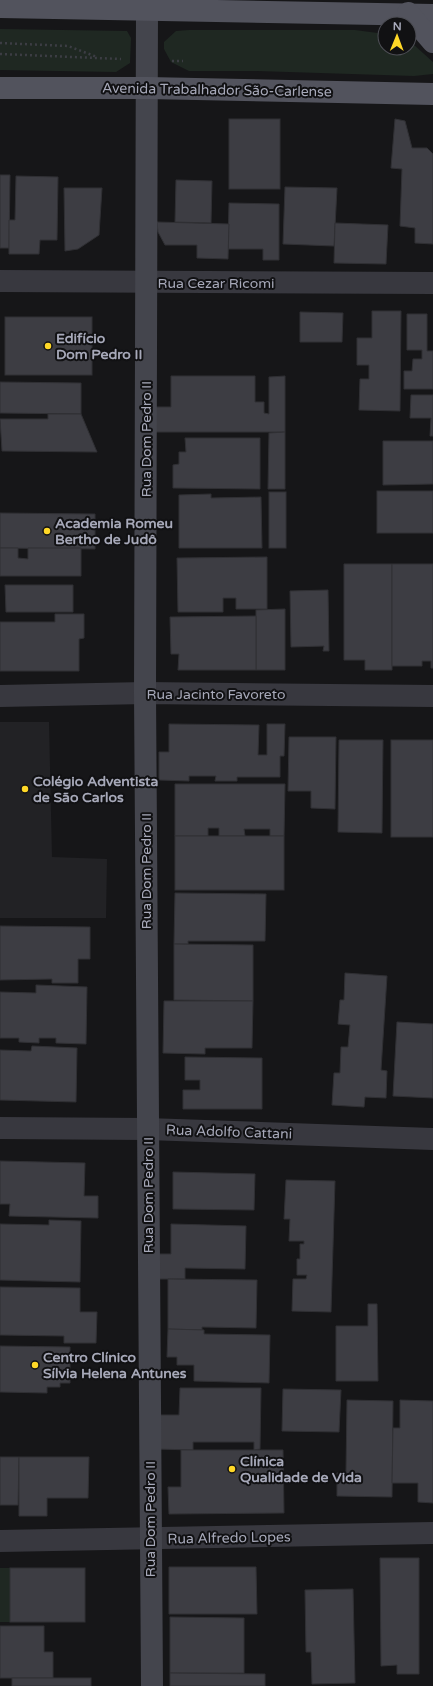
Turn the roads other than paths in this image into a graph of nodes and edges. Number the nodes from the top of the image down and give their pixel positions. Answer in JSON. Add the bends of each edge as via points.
{"nodes":[{"id":1,"x":0,"y":7,"type":"edge"},
{"id":2,"x":147,"y":9,"type":"junction"},
{"id":3,"x":408,"y":13,"type":"junction"},
{"id":4,"x":433,"y":15,"type":"edge"},
{"id":5,"x":433,"y":42,"type":"edge"},
{"id":6,"x":0,"y":88,"type":"edge"},
{"id":7,"x":148,"y":88,"type":"junction"},
{"id":8,"x":433,"y":94,"type":"edge"},
{"id":9,"x":0,"y":281,"type":"edge"},
{"id":10,"x":147,"y":283,"type":"junction"},
{"id":11,"x":433,"y":283,"type":"edge"},
{"id":12,"x":145,"y":693,"type":"junction"},
{"id":13,"x":0,"y":696,"type":"edge"},
{"id":14,"x":433,"y":696,"type":"edge"},
{"id":15,"x":0,"y":1128,"type":"edge"},
{"id":16,"x":147,"y":1129,"type":"junction"},
{"id":17,"x":433,"y":1139,"type":"edge"},
{"id":18,"x":433,"y":1533,"type":"edge"},
{"id":19,"x":150,"y":1540,"type":"junction"},
{"id":20,"x":0,"y":1541,"type":"edge"},
{"id":21,"x":152,"y":1686,"type":"edge"}],
"edges":[{"from":1,"to":2,"type":"main road"},
{"from":2,"to":3,"type":"main road"},
{"from":2,"to":7,"type":"main road","name":"Rua Dom Pedro II"},
{"from":3,"to":4,"type":"main road"},
{"from":3,"to":5,"type":"main road"},
{"from":6,"to":7,"type":"main road","name":"Avenida Trabalhador São-Carlense"},
{"from":7,"to":8,"type":"main road","name":"Avenida Trabalhador São-Carlense"},
{"from":7,"to":10,"type":"main road","name":"Rua Dom Pedro II"},
{"from":9,"to":10,"type":"street","name":"Rua Cezar Ricomi"},
{"from":10,"to":11,"type":"street","name":"Rua Cezar Ricomi"},
{"from":10,"to":12,"type":"main road","name":"Rua Dom Pedro II"},
{"from":12,"to":13,"type":"street","name":"Rua Jacinto Favoreto"},
{"from":12,"to":14,"type":"street","name":"Rua Jacinto Favoreto"},
{"from":12,"to":16,"type":"main road","name":"Rua Dom Pedro II"},
{"from":15,"to":16,"type":"street","name":"Rua Adolfo Cattani"},
{"from":16,"to":17,"type":"street","name":"Rua Adolfo Cattani"},
{"from":16,"to":19,"type":"main road","name":"Rua Dom Pedro II"},
{"from":18,"to":19,"type":"street","name":"Rua Alfredo Lopes"},
{"from":19,"to":20,"type":"street","name":"Rua Alfredo Lopes"},
{"from":19,"to":21,"type":"main road","name":"Rua Dom Pedro II"}]}
